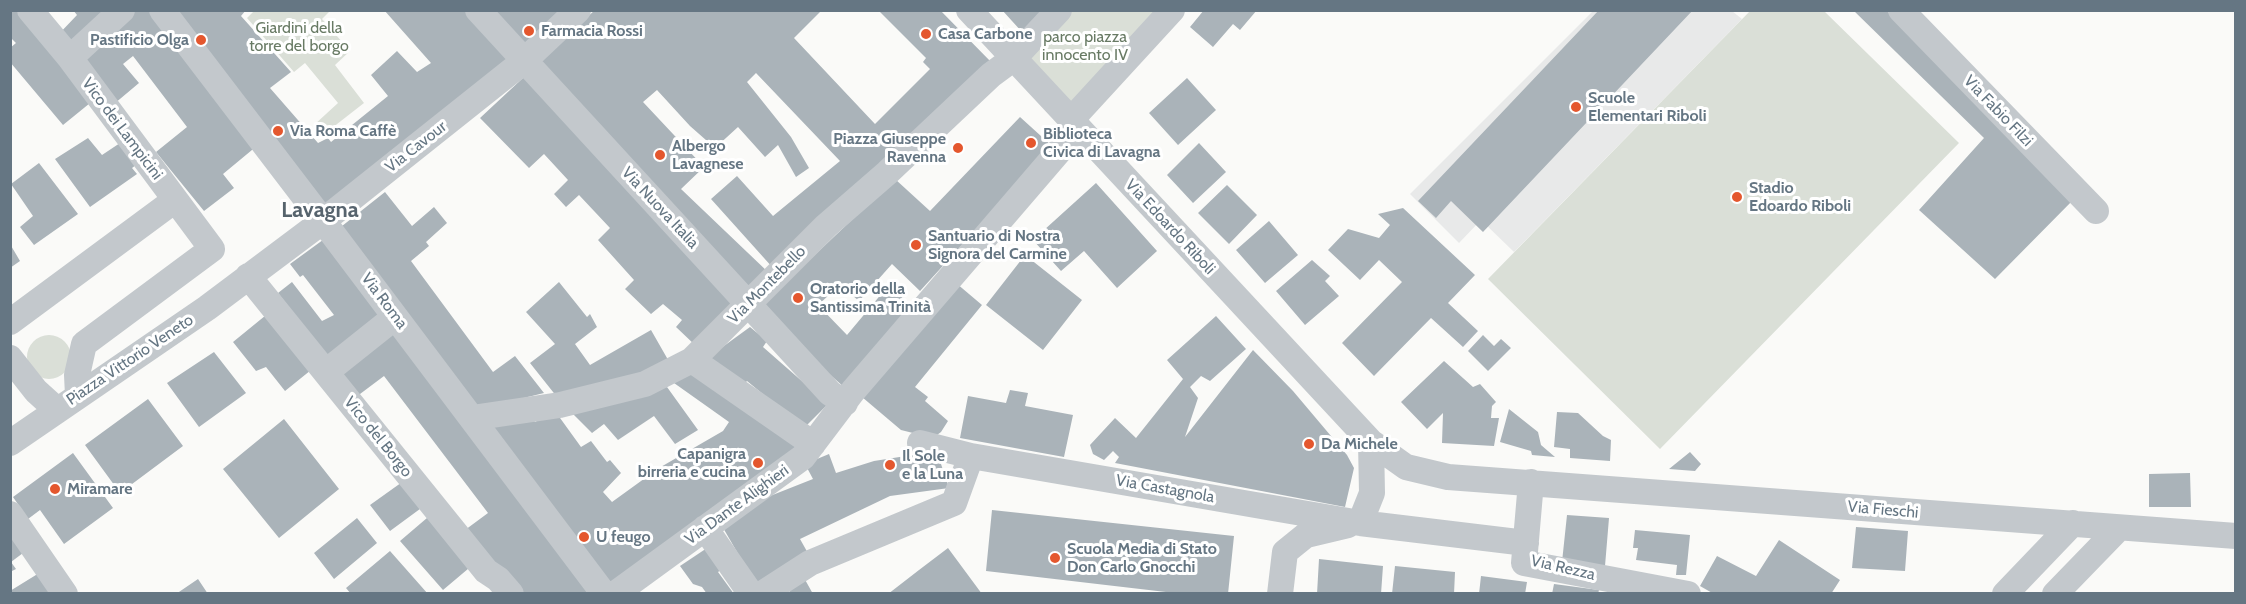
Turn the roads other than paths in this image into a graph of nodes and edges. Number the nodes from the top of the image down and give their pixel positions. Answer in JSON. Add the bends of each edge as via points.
{"nodes":[{"id":1,"x":30,"y":10,"type":"edge"},
{"id":2,"x":122,"y":10,"type":"edge"},
{"id":3,"x":162,"y":10,"type":"edge"},
{"id":4,"x":478,"y":10,"type":"edge"},
{"id":5,"x":578,"y":10,"type":"edge"},
{"id":6,"x":969,"y":10,"type":"edge"},
{"id":7,"x":1059,"y":10,"type":"edge"},
{"id":8,"x":1172,"y":10,"type":"edge"},
{"id":9,"x":1901,"y":10,"type":"edge"},
{"id":10,"x":70,"y":58,"type":"junction"},
{"id":11,"x":1014,"y":58,"type":"junction"},
{"id":12,"x":524,"y":61,"type":"junction"},
{"id":13,"x":1075,"y":124,"type":"junction"},
{"id":14,"x":175,"y":200,"type":"junction"},
{"id":15,"x":2096,"y":211,"type":"dead end"},
{"id":16,"x":323,"y":221,"type":"junction"},
{"id":17,"x":248,"y":276,"type":"junction"},
{"id":18,"x":748,"y":305,"type":"junction"},
{"id":19,"x":395,"y":317,"type":"junction"},
{"id":20,"x":10,"y":322,"type":"edge"},
{"id":21,"x":10,"y":358,"type":"edge"},
{"id":22,"x":692,"y":360,"type":"junction"},
{"id":23,"x":326,"y":372,"type":"junction"},
{"id":24,"x":78,"y":385,"type":"junction"},
{"id":25,"x":36,"y":392,"type":"junction"},
{"id":26,"x":844,"y":403,"type":"junction"},
{"id":27,"x":57,"y":410,"type":"junction"},
{"id":28,"x":472,"y":418,"type":"junction"},
{"id":29,"x":1371,"y":442,"type":"junction"},
{"id":30,"x":10,"y":443,"type":"edge"},
{"id":31,"x":920,"y":443,"type":"dead end"},
{"id":32,"x":813,"y":444,"type":"junction"},
{"id":33,"x":971,"y":456,"type":"junction"},
{"id":34,"x":1531,"y":482,"type":"junction"},
{"id":35,"x":10,"y":514,"type":"edge"},
{"id":36,"x":1360,"y":523,"type":"junction"},
{"id":37,"x":2073,"y":523,"type":"junction"},
{"id":38,"x":705,"y":528,"type":"junction"},
{"id":39,"x":2119,"y":528,"type":"junction"},
{"id":40,"x":2235,"y":536,"type":"edge"},
{"id":41,"x":1526,"y":543,"type":"junction"},
{"id":42,"x":65,"y":594,"type":"edge"},
{"id":43,"x":511,"y":594,"type":"edge"},
{"id":44,"x":604,"y":594,"type":"edge"},
{"id":45,"x":615,"y":594,"type":"edge"},
{"id":46,"x":751,"y":594,"type":"edge"},
{"id":47,"x":762,"y":594,"type":"edge"},
{"id":48,"x":1280,"y":594,"type":"edge"},
{"id":49,"x":1688,"y":594,"type":"edge"},
{"id":50,"x":2005,"y":594,"type":"edge"},
{"id":51,"x":2055,"y":594,"type":"edge"}],
"edges":[{"from":1,"to":10,"type":"street","name":"Vico dei Lampicini"},
{"from":2,"to":10,"type":"street"},
{"from":3,"to":16,"type":"street","name":"Via Roma"},
{"from":4,"to":12,"type":"street","name":"Via Nuova Italia"},
{"from":5,"to":12,"type":"street","name":"Via Cavour"},
{"from":6,"to":11,"type":"street","name":"Via Edoardo Riboli"},
{"from":7,"to":11,"type":"street","name":"Via Montebello"},
{"from":8,"to":13,"type":"street","name":"Via Dante Alighieri"},
{"from":9,"to":15,"type":"street","name":"Via Fabio Filzi"},
{"from":10,"to":14,"type":"street","name":"Vico dei Lampicini"},
{"from":11,"to":13,"type":"street","name":"Via Edoardo Riboli"},
{"from":11,"to":18,"type":"street","name":"Via Montebello","via":[[826,226]]},
{"from":12,"to":16,"type":"street","name":"Via Cavour"},
{"from":12,"to":18,"type":"street","name":"Via Nuova Italia"},
{"from":13,"to":26,"type":"street","name":"Via Dante Alighieri"},
{"from":13,"to":29,"type":"street","name":"Via Edoardo Riboli"},
{"from":14,"to":20,"type":"street"},
{"from":14,"to":24,"type":"street","name":"Vico dei Lampicini","via":[[212,249],[84,344]]},
{"from":16,"to":17,"type":"street","name":"Via Cavour"},
{"from":16,"to":19,"type":"street","name":"Via Roma"},
{"from":17,"to":23,"type":"street","name":"Vico del Borgo"},
{"from":17,"to":24,"type":"street","name":"Piazza Vittorio Veneto","via":[[207,308]]},
{"from":18,"to":22,"type":"street","name":"Via Montebello"},
{"from":18,"to":26,"type":"street","name":"Via Nuova Italia","via":[[830,393]]},
{"from":19,"to":23,"type":"street"},
{"from":19,"to":28,"type":"street","name":"Via Roma"},
{"from":21,"to":25,"type":"street"},
{"from":22,"to":28,"type":"street","name":"Via Montebello","via":[[645,384],[560,405]]},
{"from":22,"to":32,"type":"street"},
{"from":23,"to":43,"type":"street","name":"Vico del Borgo","via":[[486,571]]},
{"from":24,"to":25,"type":"street"},
{"from":24,"to":27,"type":"street","name":"Piazza Vittorio Veneto"},
{"from":25,"to":27,"type":"street"},
{"from":26,"to":32,"type":"street","name":"Via Dante Alighieri"},
{"from":27,"to":30,"type":"street","name":"Piazza Vittorio Veneto"},
{"from":28,"to":44,"type":"street","name":"Via Roma"},
{"from":29,"to":34,"type":"street","name":"Via Edoardo Riboli","via":[[1406,467],[1448,477]]},
{"from":29,"to":36,"type":"street","via":[[1372,493]]},
{"from":31,"to":33,"type":"street","name":"Via Castagnola"},
{"from":32,"to":38,"type":"street","name":"Via Dante Alighieri","via":[[803,457]]},
{"from":33,"to":36,"type":"street","name":"Via Castagnola"},
{"from":33,"to":47,"type":"street","via":[[954,503],[810,563]]},
{"from":34,"to":37,"type":"street","name":"Via Fieschi"},
{"from":34,"to":41,"type":"street"},
{"from":35,"to":42,"type":"street"},
{"from":36,"to":41,"type":"street","name":"Via Castagnola"},
{"from":36,"to":48,"type":"street","via":[[1306,535],[1285,552]]},
{"from":37,"to":39,"type":"street","name":"Via Fieschi"},
{"from":37,"to":50,"type":"street"},
{"from":38,"to":45,"type":"street","name":"Via Dante Alighieri"},
{"from":38,"to":46,"type":"street"},
{"from":39,"to":40,"type":"street","name":"Via Fieschi"},
{"from":39,"to":51,"type":"street"},
{"from":41,"to":49,"type":"street","name":"Via Rezza","via":[[1524,563]]}]}
